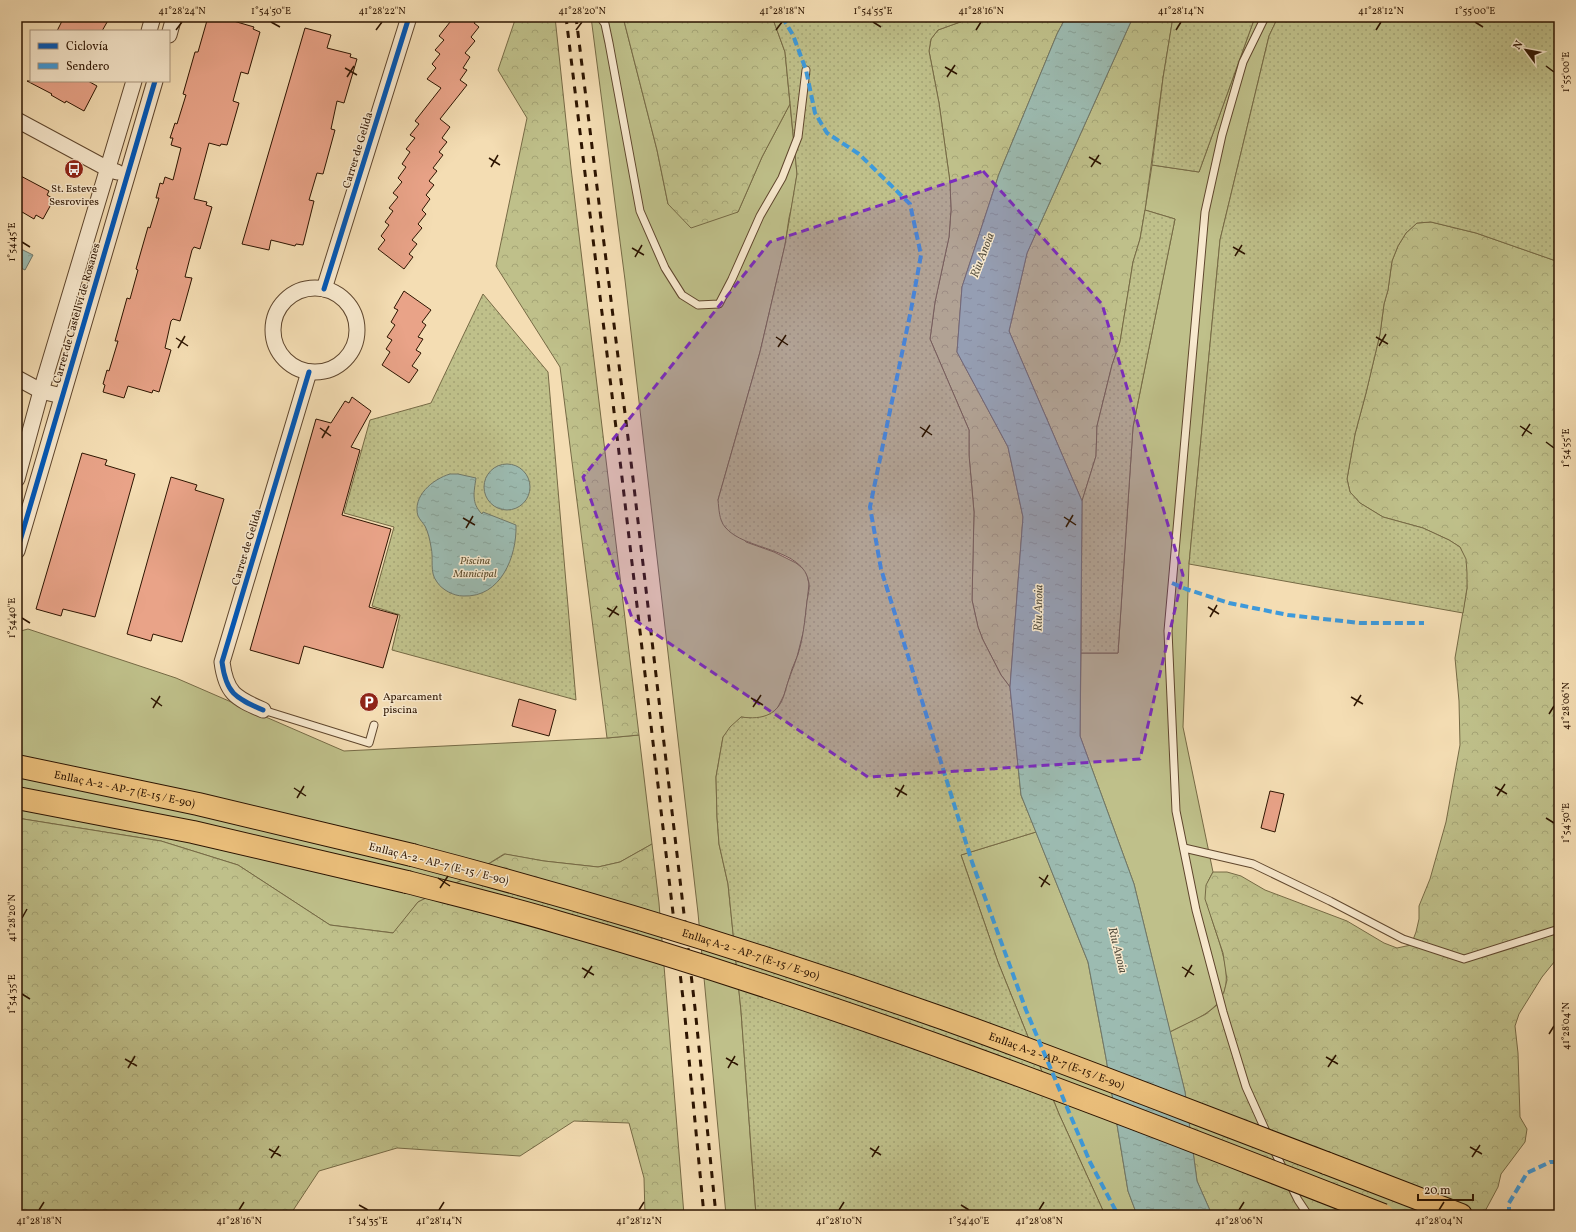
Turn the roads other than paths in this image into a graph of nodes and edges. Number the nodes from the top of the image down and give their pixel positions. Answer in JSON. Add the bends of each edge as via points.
{"nodes":[{"id":1,"x":153,"y":17,"type":"edge"},
{"id":2,"x":174,"y":17,"type":"edge"},
{"id":3,"x":408,"y":17,"type":"edge"},
{"id":4,"x":600,"y":17,"type":"edge"},
{"id":5,"x":1265,"y":17,"type":"edge"},
{"id":6,"x":149,"y":30,"type":"edge"},
{"id":7,"x":170,"y":31,"type":"edge"},
{"id":8,"x":806,"y":70,"type":"dead end"},
{"id":9,"x":134,"y":82,"type":"edge"},
{"id":10,"x":155,"y":82,"type":"edge"},
{"id":11,"x":17,"y":120,"type":"edge"},
{"id":12,"x":108,"y":169,"type":"junction"},
{"id":13,"x":127,"y":175,"type":"junction"},
{"id":14,"x":324,"y":289,"type":"junction"},
{"id":15,"x":308,"y":372,"type":"junction"},
{"id":16,"x":17,"y":378,"type":"edge"},
{"id":17,"x":41,"y":391,"type":"junction"},
{"id":18,"x":62,"y":396,"type":"junction"},
{"id":19,"x":17,"y":478,"type":"edge"},
{"id":20,"x":17,"y":551,"type":"edge"},
{"id":21,"x":263,"y":710,"type":"joint"},
{"id":22,"x":374,"y":725,"type":"dead end"},
{"id":23,"x":17,"y":766,"type":"edge"},
{"id":24,"x":17,"y":798,"type":"edge"},
{"id":25,"x":1184,"y":848,"type":"junction"},
{"id":26,"x":1559,"y":929,"type":"edge"},
{"id":27,"x":1308,"y":1215,"type":"edge"},
{"id":28,"x":1383,"y":1215,"type":"edge"},
{"id":29,"x":1461,"y":1215,"type":"edge"}],
"edges":[{"from":1,"to":6,"type":"street"},
{"from":2,"to":7,"type":"street"},
{"from":3,"to":14,"type":"street","name":"Carrer de Gelida"},
{"from":4,"to":8,"type":"lane","via":[[605,24],[609,43],[640,212],[665,268],[682,295],[698,305],[719,304],[760,216],[782,178],[798,137]]},
{"from":5,"to":25,"type":"lane","via":[[1243,62],[1222,135],[1205,212],[1168,631],[1176,811]]},
{"from":9,"to":12,"type":"street","name":"Carrer de Castellví de Rosanes"},
{"from":10,"to":13,"type":"street","name":"Carrer de Castellví de Rosanes"},
{"from":11,"to":12,"type":"street"},
{"from":12,"to":13,"type":"street"},
{"from":12,"to":17,"type":"street","name":"Carrer de Castellví de Rosanes"},
{"from":13,"to":18,"type":"street","name":"Carrer de Castellví de Rosanes"},
{"from":14,"to":15,"type":"street","via":[[337,294],[348,304],[355,316],[357,331],[354,345],[347,357],[336,367],[323,372]]},
{"from":14,"to":15,"type":"street","via":[[310,288],[286,299],[273,323],[277,349],[285,360],[296,368]]},
{"from":15,"to":21,"type":"street","name":"Carrer de Gelida","via":[[222,662],[224,677],[230,690],[243,702]]},
{"from":16,"to":17,"type":"street"},
{"from":17,"to":18,"type":"street"},
{"from":17,"to":19,"type":"street","name":"Carrer de Castellví de Rosanes"},
{"from":18,"to":20,"type":"street","name":"Carrer de Castellví de Rosanes"},
{"from":21,"to":22,"type":"lane","via":[[369,743]]},
{"from":23,"to":29,"type":"highway","name":"Enllaç A-2 - AP-7 (E-15 / E-90)","bridge":true,"via":[[198,804],[412,855],[625,914],[838,982],[1062,1062]]},
{"from":24,"to":28,"type":"highway","bridge":true,"via":[[193,832],[406,882],[636,945],[835,1010],[1050,1087]]},
{"from":25,"to":26,"type":"lane","via":[[1253,864],[1403,938],[1464,959]]},
{"from":25,"to":27,"type":"lane","via":[[1196,910],[1246,1088],[1298,1200]]}]}
